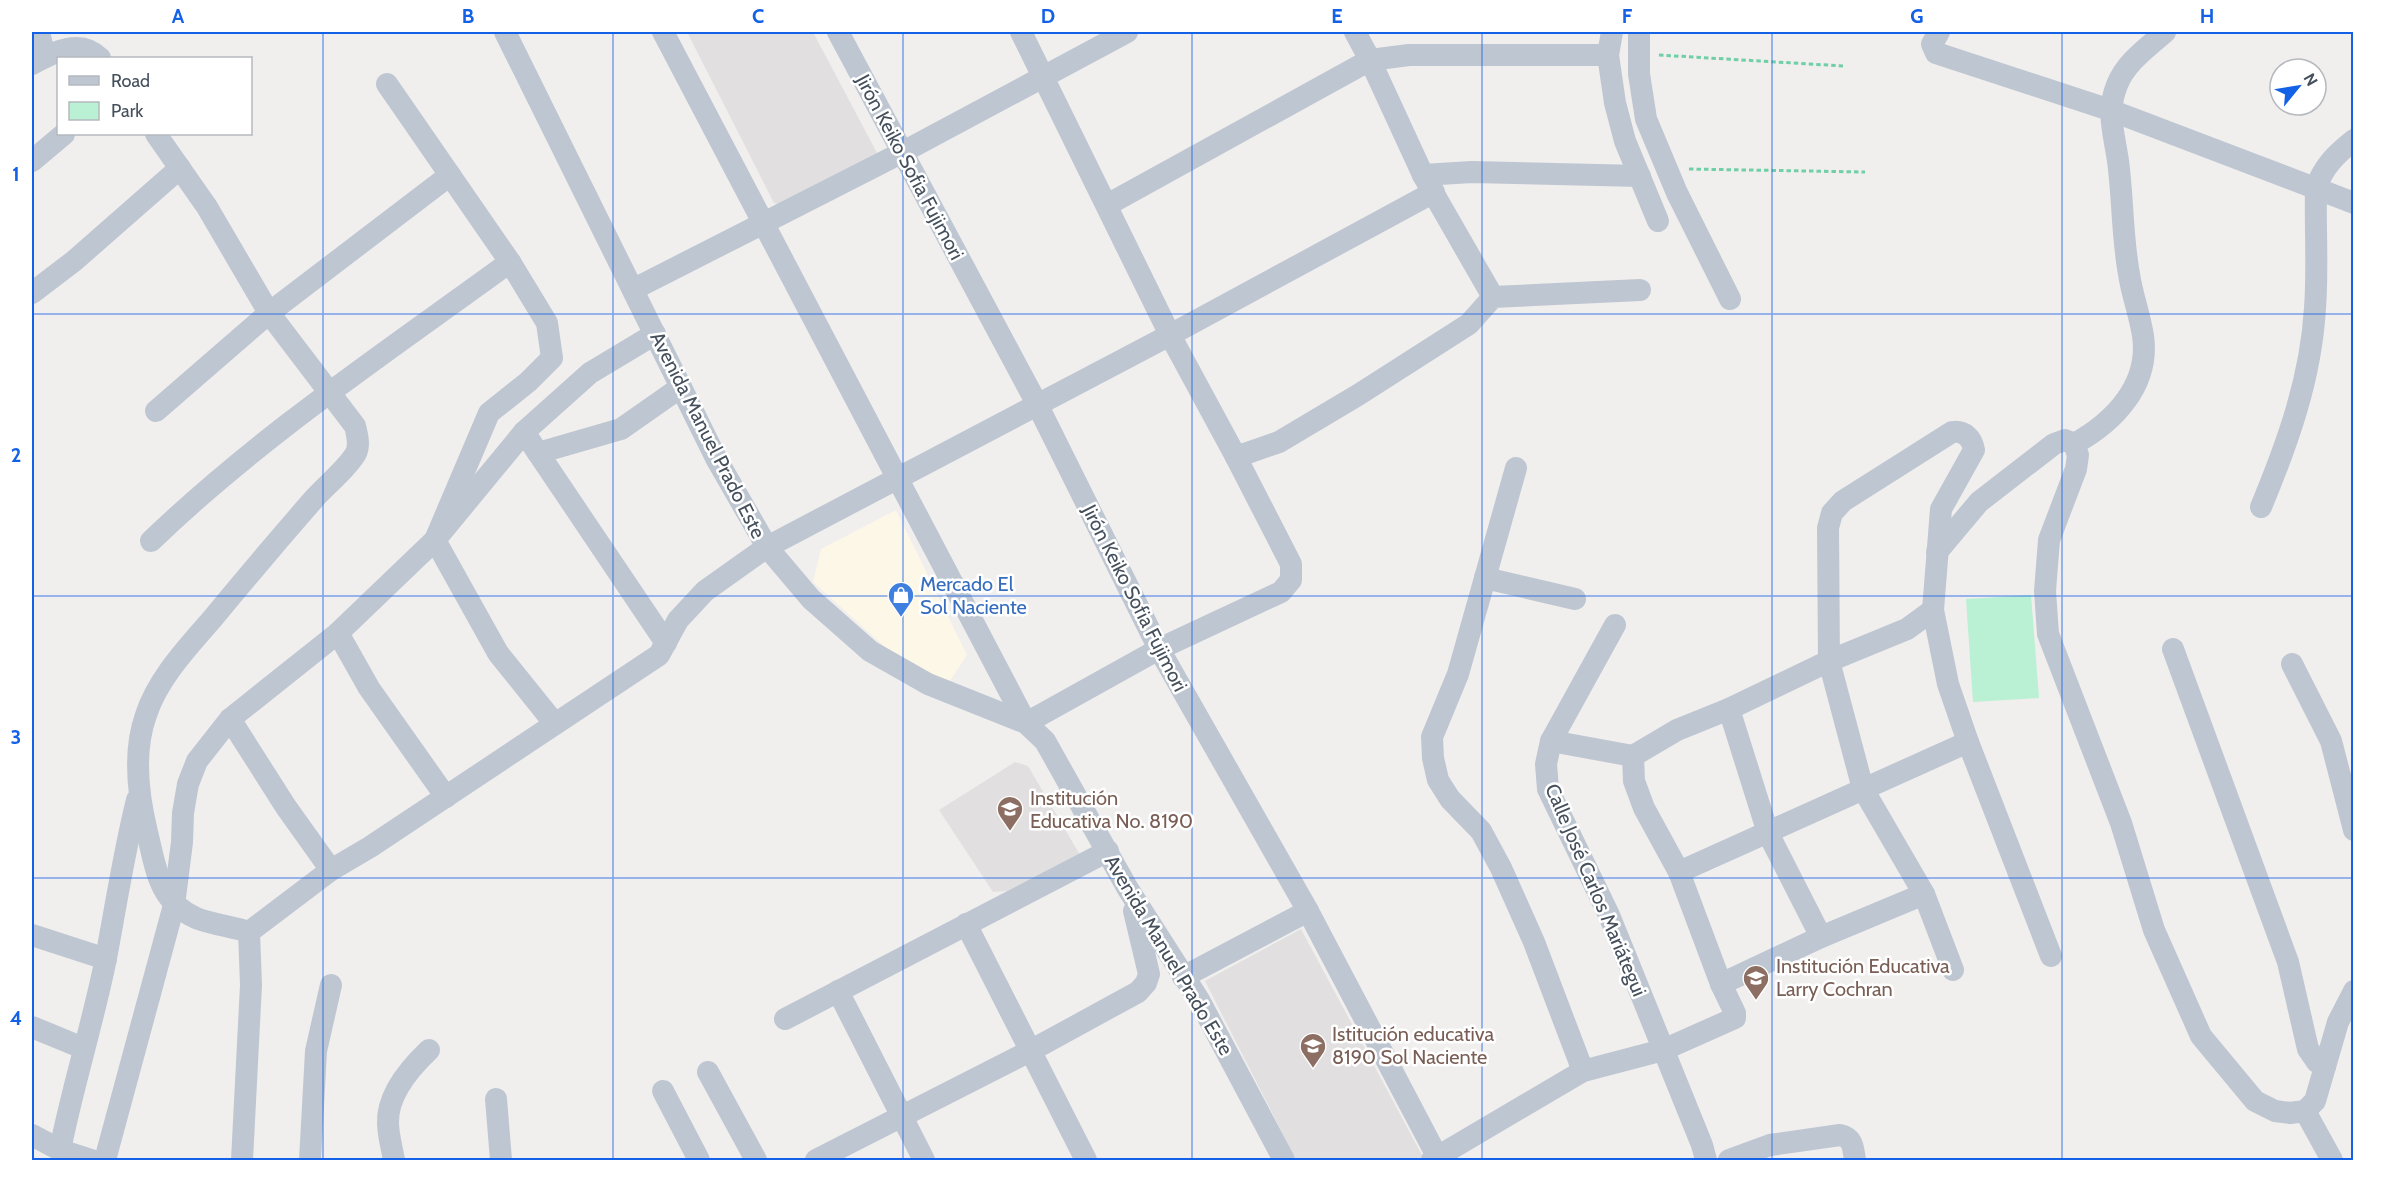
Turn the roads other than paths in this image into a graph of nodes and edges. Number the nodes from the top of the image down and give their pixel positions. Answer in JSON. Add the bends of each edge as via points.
{"nodes":[{"id":1,"x":39,"y":32,"type":"edge"},
{"id":2,"x":506,"y":32,"type":"edge"},
{"id":3,"x":663,"y":32,"type":"edge"},
{"id":4,"x":838,"y":32,"type":"edge"},
{"id":5,"x":1021,"y":32,"type":"edge"},
{"id":6,"x":1127,"y":32,"type":"edge"},
{"id":7,"x":1355,"y":32,"type":"edge"},
{"id":8,"x":1612,"y":32,"type":"edge"},
{"id":9,"x":1639,"y":32,"type":"edge"},
{"id":10,"x":1939,"y":32,"type":"edge"},
{"id":11,"x":2165,"y":32,"type":"edge"},
{"id":12,"x":1608,"y":55,"type":"junction"},
{"id":13,"x":99,"y":57,"type":"edge"},
{"id":14,"x":38,"y":60,"type":"edge"},
{"id":15,"x":1370,"y":60,"type":"junction"},
{"id":16,"x":1045,"y":76,"type":"junction"},
{"id":17,"x":387,"y":84,"type":"dead end"},
{"id":18,"x":2110,"y":110,"type":"junction"},
{"id":19,"x":63,"y":135,"type":"edge"},
{"id":20,"x":157,"y":135,"type":"edge"},
{"id":21,"x":2354,"y":140,"type":"edge"},
{"id":22,"x":903,"y":152,"type":"junction"},
{"id":23,"x":32,"y":161,"type":"edge"},
{"id":24,"x":180,"y":168,"type":"junction"},
{"id":25,"x":450,"y":175,"type":"junction"},
{"id":26,"x":1640,"y":176,"type":"junction"},
{"id":27,"x":1429,"y":183,"type":"junction"},
{"id":28,"x":2316,"y":188,"type":"junction"},
{"id":29,"x":2354,"y":203,"type":"edge"},
{"id":30,"x":1107,"y":205,"type":"junction"},
{"id":31,"x":1658,"y":221,"type":"dead end"},
{"id":32,"x":764,"y":222,"type":"junction"},
{"id":33,"x":510,"y":262,"type":"junction"},
{"id":34,"x":634,"y":289,"type":"junction"},
{"id":35,"x":1640,"y":290,"type":"dead end"},
{"id":36,"x":32,"y":293,"type":"edge"},
{"id":37,"x":1493,"y":297,"type":"junction"},
{"id":38,"x":1730,"y":299,"type":"dead end"},
{"id":39,"x":269,"y":313,"type":"junction"},
{"id":40,"x":656,"y":333,"type":"junction"},
{"id":41,"x":1170,"y":335,"type":"junction"},
{"id":42,"x":681,"y":387,"type":"junction"},
{"id":43,"x":330,"y":393,"type":"junction"},
{"id":44,"x":1037,"y":404,"type":"junction"},
{"id":45,"x":156,"y":411,"type":"dead end"},
{"id":46,"x":524,"y":432,"type":"junction"},
{"id":47,"x":2074,"y":444,"type":"junction"},
{"id":48,"x":538,"y":453,"type":"junction"},
{"id":49,"x":1236,"y":457,"type":"junction"},
{"id":50,"x":1516,"y":468,"type":"dead end"},
{"id":51,"x":896,"y":478,"type":"junction"},
{"id":52,"x":2261,"y":507,"type":"dead end"},
{"id":53,"x":435,"y":540,"type":"junction"},
{"id":54,"x":151,"y":541,"type":"dead end"},
{"id":55,"x":767,"y":547,"type":"junction"},
{"id":56,"x":1937,"y":552,"type":"junction"},
{"id":57,"x":1485,"y":578,"type":"junction"},
{"id":58,"x":1575,"y":599,"type":"dead end"},
{"id":59,"x":1933,"y":610,"type":"junction"},
{"id":60,"x":1615,"y":625,"type":"dead end"},
{"id":61,"x":338,"y":633,"type":"junction"},
{"id":62,"x":666,"y":643,"type":"junction"},
{"id":63,"x":1159,"y":649,"type":"junction"},
{"id":64,"x":2173,"y":649,"type":"dead end"},
{"id":65,"x":1829,"y":661,"type":"junction"},
{"id":66,"x":2292,"y":664,"type":"dead end"},
{"id":67,"x":1729,"y":709,"type":"junction"},
{"id":68,"x":230,"y":719,"type":"junction"},
{"id":69,"x":1026,"y":723,"type":"junction"},
{"id":70,"x":555,"y":724,"type":"junction"},
{"id":71,"x":1551,"y":741,"type":"junction"},
{"id":72,"x":1968,"y":742,"type":"junction"},
{"id":73,"x":1633,"y":756,"type":"junction"},
{"id":74,"x":1863,"y":789,"type":"junction"},
{"id":75,"x":140,"y":790,"type":"junction"},
{"id":76,"x":446,"y":797,"type":"junction"},
{"id":77,"x":2354,"y":830,"type":"edge"},
{"id":78,"x":1768,"y":833,"type":"junction"},
{"id":79,"x":1108,"y":851,"type":"junction"},
{"id":80,"x":331,"y":870,"type":"junction"},
{"id":81,"x":1679,"y":872,"type":"junction"},
{"id":82,"x":1128,"y":889,"type":"junction"},
{"id":83,"x":1924,"y":894,"type":"junction"},
{"id":84,"x":174,"y":905,"type":"junction"},
{"id":85,"x":1308,"y":911,"type":"junction"},
{"id":86,"x":966,"y":924,"type":"junction"},
{"id":87,"x":249,"y":932,"type":"junction"},
{"id":88,"x":32,"y":935,"type":"edge"},
{"id":89,"x":1821,"y":937,"type":"junction"},
{"id":90,"x":2051,"y":957,"type":"dead end"},
{"id":91,"x":106,"y":959,"type":"junction"},
{"id":92,"x":1953,"y":970,"type":"dead end"},
{"id":93,"x":1183,"y":977,"type":"junction"},
{"id":94,"x":1721,"y":984,"type":"junction"},
{"id":95,"x":331,"y":985,"type":"dead end"},
{"id":96,"x":838,"y":991,"type":"junction"},
{"id":97,"x":2354,"y":991,"type":"edge"},
{"id":98,"x":785,"y":1019,"type":"dead end"},
{"id":99,"x":32,"y":1027,"type":"edge"},
{"id":100,"x":83,"y":1048,"type":"junction"},
{"id":101,"x":429,"y":1050,"type":"dead end"},
{"id":102,"x":1663,"y":1050,"type":"junction"},
{"id":103,"x":1030,"y":1051,"type":"junction"},
{"id":104,"x":2325,"y":1067,"type":"junction"},
{"id":105,"x":1583,"y":1071,"type":"junction"},
{"id":106,"x":708,"y":1072,"type":"dead end"},
{"id":107,"x":663,"y":1091,"type":"dead end"},
{"id":108,"x":496,"y":1099,"type":"dead end"},
{"id":109,"x":2305,"y":1111,"type":"junction"},
{"id":110,"x":902,"y":1116,"type":"junction"},
{"id":111,"x":32,"y":1135,"type":"edge"},
{"id":112,"x":60,"y":1150,"type":"junction"},
{"id":113,"x":1436,"y":1160,"type":"edge"},
{"id":114,"x":91,"y":1161,"type":"edge"},
{"id":115,"x":105,"y":1161,"type":"edge"},
{"id":116,"x":242,"y":1161,"type":"edge"},
{"id":117,"x":310,"y":1161,"type":"edge"},
{"id":118,"x":394,"y":1161,"type":"edge"},
{"id":119,"x":501,"y":1161,"type":"edge"},
{"id":120,"x":699,"y":1161,"type":"edge"},
{"id":121,"x":756,"y":1161,"type":"edge"},
{"id":122,"x":816,"y":1161,"type":"edge"},
{"id":123,"x":924,"y":1161,"type":"edge"},
{"id":124,"x":1086,"y":1161,"type":"edge"},
{"id":125,"x":1284,"y":1161,"type":"edge"},
{"id":126,"x":1706,"y":1161,"type":"edge"},
{"id":127,"x":1729,"y":1161,"type":"edge"},
{"id":128,"x":1856,"y":1161,"type":"edge"},
{"id":129,"x":2332,"y":1161,"type":"edge"}],
"edges":[{"from":1,"to":14,"type":"street"},
{"from":2,"to":34,"type":"street","name":"Avenida Manuel Prado Este"},
{"from":3,"to":32,"type":"street"},
{"from":4,"to":22,"type":"street","name":"Jirón Keiko Sofia Fujimori"},
{"from":5,"to":16,"type":"street"},
{"from":6,"to":16,"type":"street"},
{"from":7,"to":15,"type":"street"},
{"from":8,"to":12,"type":"street"},
{"from":9,"to":38,"type":"street","via":[[1639,74],[1646,119],[1666,169]]},
{"from":10,"to":18,"type":"street","via":[[1932,44],[1936,53]]},
{"from":11,"to":18,"type":"street","via":[[2125,70]]},
{"from":12,"to":15,"type":"street","via":[[1409,55]]},
{"from":12,"to":26,"type":"street","via":[[1625,141]]},
{"from":13,"to":14,"type":"street","via":[[92,50],[70,47]]},
{"from":15,"to":27,"type":"street"},
{"from":15,"to":30,"type":"street"},
{"from":16,"to":22,"type":"street"},
{"from":16,"to":30,"type":"street"},
{"from":17,"to":25,"type":"street"},
{"from":18,"to":28,"type":"street"},
{"from":18,"to":47,"type":"street","via":[[2128,273],[2143,337],[2142,364],[2134,389],[2122,406]]},
{"from":19,"to":23,"type":"street"},
{"from":20,"to":24,"type":"street"},
{"from":21,"to":28,"type":"street","via":[[2321,172]]},
{"from":22,"to":32,"type":"street"},
{"from":22,"to":44,"type":"street","name":"Jirón Keiko Sofia Fujimori"},
{"from":24,"to":36,"type":"street"},
{"from":24,"to":39,"type":"street"},
{"from":25,"to":33,"type":"street"},
{"from":25,"to":39,"type":"street"},
{"from":26,"to":27,"type":"street","via":[[1472,172]]},
{"from":26,"to":31,"type":"street"},
{"from":27,"to":37,"type":"street"},
{"from":27,"to":41,"type":"street"},
{"from":28,"to":29,"type":"street"},
{"from":28,"to":52,"type":"street","via":[[2316,308],[2306,378],[2289,440]]},
{"from":30,"to":41,"type":"street"},
{"from":32,"to":34,"type":"street"},
{"from":32,"to":51,"type":"street"},
{"from":33,"to":43,"type":"street"},
{"from":33,"to":53,"type":"street","via":[[547,323],[552,358],[489,413]]},
{"from":34,"to":40,"type":"street","name":"Avenida Manuel Prado Este"},
{"from":35,"to":37,"type":"street"},
{"from":37,"to":49,"type":"street","via":[[1469,324],[1358,395],[1279,442]]},
{"from":39,"to":43,"type":"street"},
{"from":39,"to":45,"type":"street"},
{"from":40,"to":42,"type":"street","name":"Avenida Manuel Prado Este"},
{"from":40,"to":46,"type":"street","via":[[590,373]]},
{"from":41,"to":44,"type":"street"},
{"from":41,"to":49,"type":"street"},
{"from":42,"to":48,"type":"street","via":[[621,429]]},
{"from":42,"to":55,"type":"street","name":"Avenida Manuel Prado Este"},
{"from":43,"to":54,"type":"street","via":[[190,504]]},
{"from":43,"to":75,"type":"street","via":[[355,426],[356,452],[160,685],[146,714],[139,743]]},
{"from":44,"to":51,"type":"street"},
{"from":44,"to":63,"type":"street","name":"Jirón Keiko Sofia Fujimori"},
{"from":46,"to":48,"type":"street"},
{"from":46,"to":53,"type":"street"},
{"from":47,"to":56,"type":"street","via":[[2066,440],[2054,444],[1979,502]]},
{"from":47,"to":109,"type":"street","via":[[2078,455],[2076,469],[2049,540],[2045,591],[2048,634],[2121,823],[2154,930],[2201,1036],[2255,1101],[2275,1111]]},
{"from":48,"to":62,"type":"street"},
{"from":49,"to":63,"type":"street","via":[[1291,564],[1291,580],[1281,592]]},
{"from":50,"to":57,"type":"street"},
{"from":51,"to":55,"type":"street"},
{"from":51,"to":69,"type":"street"},
{"from":53,"to":61,"type":"street"},
{"from":53,"to":70,"type":"street","via":[[498,654]]},
{"from":55,"to":62,"type":"street","via":[[705,591],[678,620]]},
{"from":55,"to":69,"type":"street","name":"Avenida Manuel Prado Este","via":[[811,598],[870,651],[928,684]]},
{"from":56,"to":59,"type":"street"},
{"from":56,"to":65,"type":"street","via":[[1941,509],[1974,450],[1969,437],[1958,431],[1843,501],[1832,513],[1828,528]]},
{"from":57,"to":58,"type":"street"},
{"from":57,"to":105,"type":"street","via":[[1458,674],[1432,738],[1433,758],[1438,780],[1450,799],[1481,831],[1501,868]]},
{"from":59,"to":65,"type":"street","via":[[1907,629]]},
{"from":59,"to":72,"type":"street","via":[[1948,684]]},
{"from":60,"to":71,"type":"street","name":"Calle José Carlos Mariátegui"},
{"from":61,"to":68,"type":"street"},
{"from":61,"to":76,"type":"street","via":[[369,688]]},
{"from":62,"to":70,"type":"street","via":[[659,655]]},
{"from":63,"to":69,"type":"street"},
{"from":63,"to":85,"type":"street","name":"Jirón Keiko Sofia Fujimori"},
{"from":64,"to":104,"type":"street","via":[[2288,962],[2308,1048]]},
{"from":65,"to":67,"type":"street"},
{"from":65,"to":74,"type":"street"},
{"from":66,"to":77,"type":"street","via":[[2331,741]]},
{"from":67,"to":73,"type":"street","via":[[1677,730]]},
{"from":67,"to":78,"type":"street"},
{"from":68,"to":80,"type":"street"},
{"from":68,"to":84,"type":"street","via":[[197,761],[188,784]]},
{"from":69,"to":79,"type":"street","name":"Avenida Manuel Prado Este","via":[[1045,741]]},
{"from":70,"to":76,"type":"street"},
{"from":71,"to":73,"type":"street"},
{"from":71,"to":102,"type":"street","name":"Calle José Carlos Mariátegui","via":[[1545,764],[1548,789],[1610,915]]},
{"from":72,"to":74,"type":"street"},
{"from":72,"to":90,"type":"street"},
{"from":73,"to":81,"type":"street","via":[[1634,781],[1644,808]]},
{"from":74,"to":78,"type":"street"},
{"from":74,"to":83,"type":"street"},
{"from":75,"to":84,"type":"street","via":[[159,881]]},
{"from":75,"to":91,"type":"street"},
{"from":76,"to":80,"type":"street"},
{"from":78,"to":81,"type":"street"},
{"from":78,"to":89,"type":"street"},
{"from":79,"to":82,"type":"street","name":"Avenida Manuel Prado Este"},
{"from":79,"to":86,"type":"street"},
{"from":80,"to":87,"type":"street"},
{"from":81,"to":94,"type":"street"},
{"from":82,"to":93,"type":"street","name":"Avenida Manuel Prado Este"},
{"from":82,"to":103,"type":"street","via":[[1149,974],[1146,983],[1138,992]]},
{"from":83,"to":89,"type":"street"},
{"from":83,"to":92,"type":"street"},
{"from":84,"to":87,"type":"street","via":[[198,918]]},
{"from":84,"to":115,"type":"street"},
{"from":85,"to":93,"type":"street"},
{"from":85,"to":113,"type":"street","name":"Jirón Keiko Sofia Fujimori"},
{"from":86,"to":96,"type":"street"},
{"from":86,"to":103,"type":"street"},
{"from":87,"to":116,"type":"street","via":[[251,985]]},
{"from":88,"to":91,"type":"street"},
{"from":89,"to":94,"type":"street"},
{"from":91,"to":100,"type":"street"},
{"from":93,"to":125,"type":"street","name":"Avenida Manuel Prado Este"},
{"from":94,"to":102,"type":"street","via":[[1735,1018]]},
{"from":95,"to":117,"type":"street","via":[[316,1051]]},
{"from":96,"to":98,"type":"street"},
{"from":96,"to":110,"type":"street"},
{"from":97,"to":104,"type":"street","via":[[2338,1022]]},
{"from":99,"to":100,"type":"street"},
{"from":100,"to":112,"type":"street"},
{"from":101,"to":118,"type":"street","via":[[413,1065],[396,1091],[387,1122]]},
{"from":102,"to":105,"type":"street"},
{"from":102,"to":126,"type":"street","name":"Calle José Carlos Mariátegui"},
{"from":103,"to":110,"type":"street"},
{"from":103,"to":124,"type":"street"},
{"from":104,"to":109,"type":"street","via":[[2315,1101]]},
{"from":105,"to":113,"type":"street"},
{"from":106,"to":121,"type":"street"},
{"from":107,"to":120,"type":"street"},
{"from":108,"to":119,"type":"street"},
{"from":109,"to":129,"type":"street"},
{"from":110,"to":122,"type":"street"},
{"from":110,"to":123,"type":"street"},
{"from":111,"to":112,"type":"street"},
{"from":112,"to":114,"type":"street"},
{"from":127,"to":128,"type":"street","via":[[1770,1145],[1840,1135],[1851,1141]]}]}
